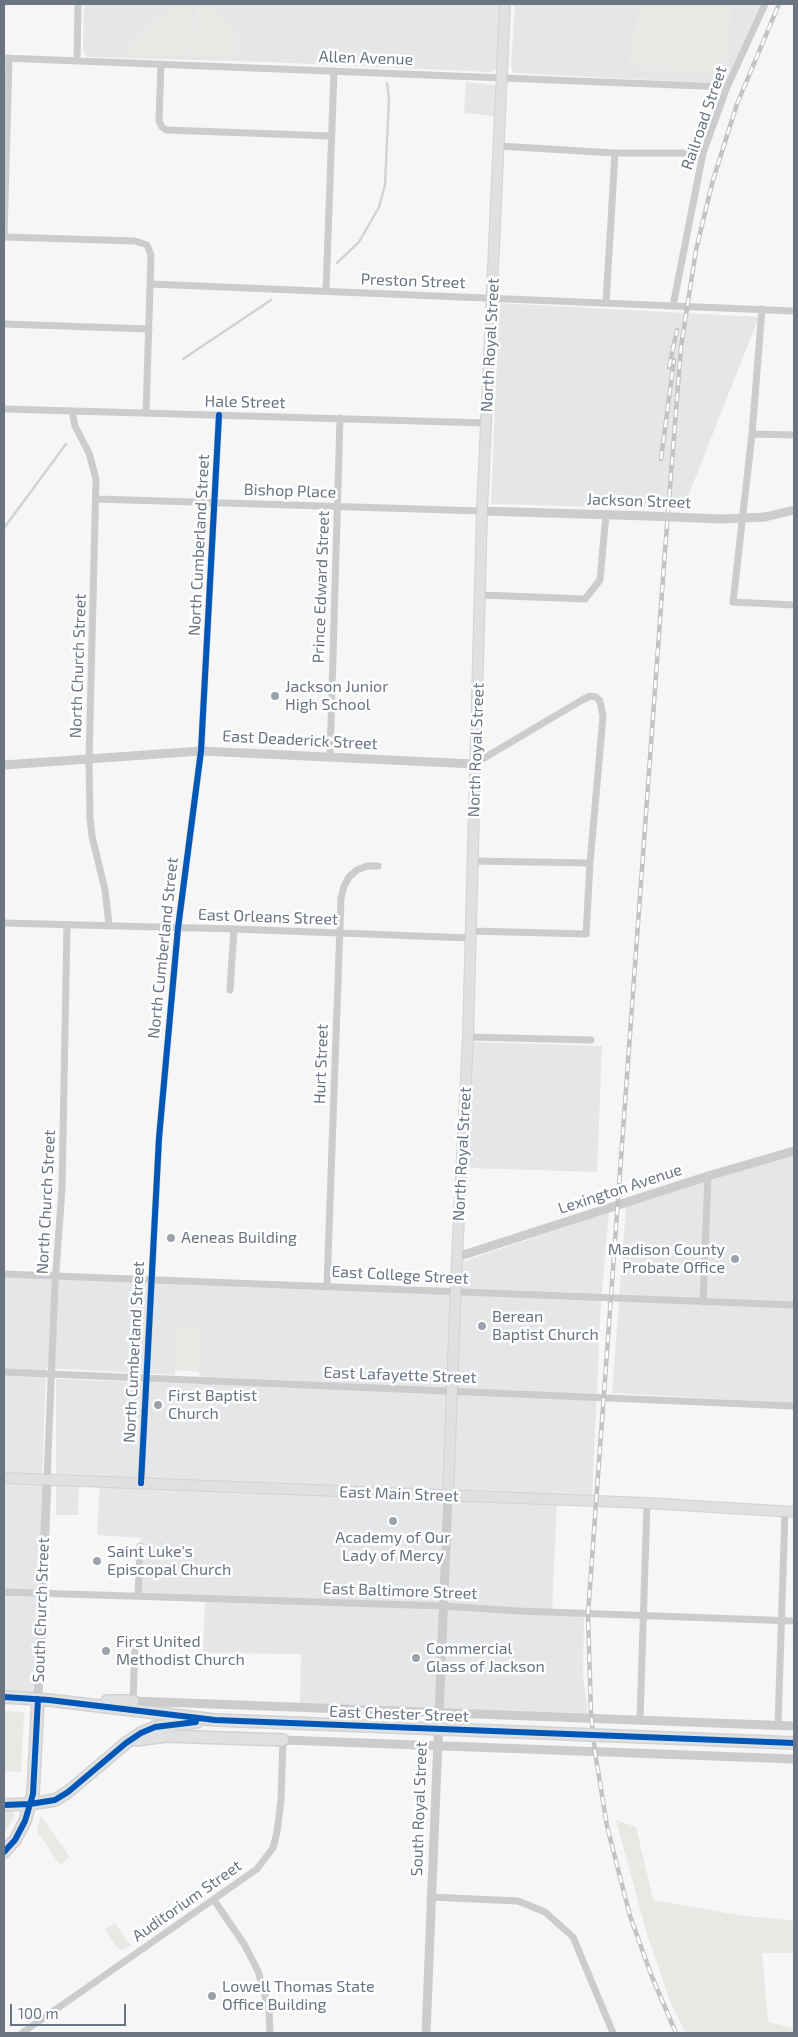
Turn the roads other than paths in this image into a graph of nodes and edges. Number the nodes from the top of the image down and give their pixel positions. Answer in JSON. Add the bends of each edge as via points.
{"nodes":[{"id":1,"x":78,"y":4,"type":"edge"},
{"id":2,"x":506,"y":4,"type":"edge"},
{"id":3,"x":765,"y":4,"type":"edge"},
{"id":4,"x":6,"y":58,"type":"edge"},
{"id":5,"x":77,"y":61,"type":"junction"},
{"id":6,"x":161,"y":64,"type":"junction"},
{"id":7,"x":334,"y":71,"type":"junction"},
{"id":8,"x":502,"y":77,"type":"junction"},
{"id":9,"x":727,"y":87,"type":"junction"},
{"id":10,"x":331,"y":136,"type":"junction"},
{"id":11,"x":499,"y":146,"type":"junction"},
{"id":12,"x":615,"y":153,"type":"junction"},
{"id":13,"x":703,"y":153,"type":"junction"},
{"id":14,"x":4,"y":236,"type":"edge"},
{"id":15,"x":150,"y":284,"type":"junction"},
{"id":16,"x":326,"y":291,"type":"junction"},
{"id":17,"x":492,"y":298,"type":"junction"},
{"id":18,"x":606,"y":303,"type":"junction"},
{"id":19,"x":674,"y":306,"type":"junction"},
{"id":20,"x":762,"y":309,"type":"junction"},
{"id":21,"x":794,"y":311,"type":"edge"},
{"id":22,"x":4,"y":324,"type":"edge"},
{"id":23,"x":149,"y":329,"type":"junction"},
{"id":24,"x":4,"y":409,"type":"edge"},
{"id":25,"x":72,"y":411,"type":"junction"},
{"id":26,"x":146,"y":413,"type":"junction"},
{"id":27,"x":219,"y":415,"type":"junction"},
{"id":28,"x":340,"y":418,"type":"junction"},
{"id":29,"x":486,"y":423,"type":"junction"},
{"id":30,"x":752,"y":434,"type":"junction"},
{"id":31,"x":794,"y":435,"type":"edge"},
{"id":32,"x":97,"y":499,"type":"junction"},
{"id":33,"x":215,"y":503,"type":"junction"},
{"id":34,"x":337,"y":506,"type":"junction"},
{"id":35,"x":794,"y":510,"type":"edge"},
{"id":36,"x":482,"y":511,"type":"junction"},
{"id":37,"x":606,"y":514,"type":"junction"},
{"id":38,"x":481,"y":595,"type":"junction"},
{"id":39,"x":794,"y":605,"type":"edge"},
{"id":40,"x":201,"y":751,"type":"junction"},
{"id":41,"x":330,"y":757,"type":"junction"},
{"id":42,"x":89,"y":760,"type":"junction"},
{"id":43,"x":474,"y":764,"type":"junction"},
{"id":44,"x":4,"y":765,"type":"edge"},
{"id":45,"x":473,"y":861,"type":"junction"},
{"id":46,"x":590,"y":863,"type":"junction"},
{"id":47,"x":378,"y":866,"type":"dead end"},
{"id":48,"x":4,"y":923,"type":"edge"},
{"id":49,"x":109,"y":925,"type":"junction"},
{"id":50,"x":68,"y":926,"type":"junction"},
{"id":51,"x":178,"y":928,"type":"junction"},
{"id":52,"x":234,"y":929,"type":"junction"},
{"id":53,"x":339,"y":933,"type":"junction"},
{"id":54,"x":471,"y":934,"type":"junction"},
{"id":55,"x":230,"y":990,"type":"dead end"},
{"id":56,"x":468,"y":1037,"type":"junction"},
{"id":57,"x":591,"y":1040,"type":"dead end"},
{"id":58,"x":794,"y":1151,"type":"edge"},
{"id":59,"x":708,"y":1176,"type":"junction"},
{"id":60,"x":456,"y":1258,"type":"junction"},
{"id":61,"x":4,"y":1274,"type":"edge"},
{"id":62,"x":56,"y":1276,"type":"junction"},
{"id":63,"x":152,"y":1280,"type":"junction"},
{"id":64,"x":326,"y":1286,"type":"junction"},
{"id":65,"x":456,"y":1292,"type":"junction"},
{"id":66,"x":703,"y":1302,"type":"junction"},
{"id":67,"x":794,"y":1306,"type":"edge"},
{"id":68,"x":4,"y":1372,"type":"edge"},
{"id":69,"x":52,"y":1374,"type":"junction"},
{"id":70,"x":146,"y":1378,"type":"junction"},
{"id":71,"x":452,"y":1391,"type":"junction"},
{"id":72,"x":794,"y":1406,"type":"edge"},
{"id":73,"x":4,"y":1478,"type":"edge"},
{"id":74,"x":47,"y":1480,"type":"junction"},
{"id":75,"x":141,"y":1483,"type":"junction"},
{"id":76,"x":448,"y":1496,"type":"junction"},
{"id":77,"x":647,"y":1503,"type":"junction"},
{"id":78,"x":790,"y":1512,"type":"edge"},
{"id":79,"x":140,"y":1546,"type":"dead end"},
{"id":80,"x":4,"y":1592,"type":"edge"},
{"id":81,"x":42,"y":1593,"type":"junction"},
{"id":82,"x":138,"y":1596,"type":"junction"},
{"id":83,"x":443,"y":1606,"type":"junction"},
{"id":84,"x":643,"y":1616,"type":"junction"},
{"id":85,"x":782,"y":1620,"type":"junction"},
{"id":86,"x":794,"y":1621,"type":"edge"},
{"id":87,"x":135,"y":1649,"type":"dead end"},
{"id":88,"x":4,"y":1697,"type":"edge"},
{"id":89,"x":38,"y":1699,"type":"junction"},
{"id":90,"x":62,"y":1701,"type":"junction"},
{"id":91,"x":133,"y":1701,"type":"junction"},
{"id":92,"x":438,"y":1711,"type":"junction"},
{"id":93,"x":215,"y":1720,"type":"junction"},
{"id":94,"x":640,"y":1720,"type":"junction"},
{"id":95,"x":778,"y":1725,"type":"junction"},
{"id":96,"x":794,"y":1726,"type":"edge"},
{"id":97,"x":283,"y":1740,"type":"junction"},
{"id":98,"x":126,"y":1743,"type":"junction"},
{"id":99,"x":794,"y":1743,"type":"edge"},
{"id":100,"x":437,"y":1747,"type":"junction"},
{"id":101,"x":794,"y":1759,"type":"edge"},
{"id":102,"x":4,"y":1804,"type":"edge"},
{"id":103,"x":30,"y":1804,"type":"junction"},
{"id":104,"x":4,"y":1852,"type":"edge"},
{"id":105,"x":430,"y":1897,"type":"junction"},
{"id":106,"x":214,"y":1900,"type":"junction"},
{"id":107,"x":22,"y":2033,"type":"edge"},
{"id":108,"x":270,"y":2033,"type":"edge"},
{"id":109,"x":426,"y":2033,"type":"edge"},
{"id":110,"x":613,"y":2033,"type":"edge"}],
"edges":[{"from":1,"to":5,"type":"street"},
{"from":2,"to":8,"type":"main road","name":"North Royal Street"},
{"from":3,"to":9,"type":"street","name":"Railroad Street"},
{"from":4,"to":5,"type":"street","name":"Allen Avenue"},
{"from":4,"to":14,"type":"street"},
{"from":5,"to":6,"type":"street","name":"Allen Avenue"},
{"from":6,"to":7,"type":"street","name":"Allen Avenue"},
{"from":6,"to":10,"type":"street","via":[[159,121],[166,130]]},
{"from":7,"to":8,"type":"street","name":"Allen Avenue"},
{"from":7,"to":10,"type":"street"},
{"from":8,"to":9,"type":"street","name":"Allen Avenue"},
{"from":8,"to":11,"type":"main road","name":"North Royal Street"},
{"from":9,"to":13,"type":"street","name":"Railroad Street"},
{"from":10,"to":16,"type":"street"},
{"from":11,"to":12,"type":"street"},
{"from":11,"to":17,"type":"main road","name":"North Royal Street"},
{"from":12,"to":13,"type":"street"},
{"from":12,"to":18,"type":"street"},
{"from":13,"to":19,"type":"street","name":"Railroad Street"},
{"from":14,"to":15,"type":"street","via":[[147,244],[151,255]]},
{"from":15,"to":16,"type":"street","name":"Preston Street"},
{"from":15,"to":23,"type":"street"},
{"from":16,"to":17,"type":"street","name":"Preston Street"},
{"from":17,"to":18,"type":"street","name":"Preston Street"},
{"from":17,"to":29,"type":"main road","name":"North Royal Street"},
{"from":18,"to":19,"type":"street","name":"Preston Street"},
{"from":19,"to":20,"type":"street","name":"Preston Street"},
{"from":20,"to":21,"type":"street","name":"Preston Street"},
{"from":20,"to":30,"type":"street"},
{"from":22,"to":23,"type":"street"},
{"from":23,"to":26,"type":"street"},
{"from":24,"to":25,"type":"street","name":"Hale Street"},
{"from":25,"to":26,"type":"street","name":"Hale Street"},
{"from":25,"to":32,"type":"street","name":"North Church Street","via":[[75,426],[94,468]]},
{"from":26,"to":27,"type":"street","name":"Hale Street"},
{"from":27,"to":28,"type":"street","name":"Hale Street"},
{"from":27,"to":33,"type":"street","name":"North Cumberland Street"},
{"from":28,"to":29,"type":"street","name":"Hale Street"},
{"from":28,"to":34,"type":"street","name":"Prince Edward Street"},
{"from":29,"to":36,"type":"main road","name":"North Royal Street"},
{"from":30,"to":31,"type":"street"},
{"from":30,"to":39,"type":"street","via":[[733,602]]},
{"from":32,"to":33,"type":"street","name":"Bishop Place"},
{"from":32,"to":42,"type":"street","name":"North Church Street"},
{"from":33,"to":34,"type":"street","name":"Bishop Place"},
{"from":33,"to":40,"type":"street","name":"North Cumberland Street"},
{"from":34,"to":36,"type":"street","name":"Bishop Place"},
{"from":34,"to":41,"type":"street","name":"Prince Edward Street"},
{"from":35,"to":37,"type":"street","name":"Jackson Street","bridge":true,"via":[[765,517],[722,519]]},
{"from":36,"to":37,"type":"street","name":"Jackson Street"},
{"from":36,"to":38,"type":"main road","name":"North Royal Street"},
{"from":37,"to":38,"type":"street","via":[[600,580],[586,599]]},
{"from":38,"to":43,"type":"main road","name":"North Royal Street"},
{"from":40,"to":41,"type":"street","name":"East Deaderick Street"},
{"from":40,"to":42,"type":"street","name":"East Deaderick Street"},
{"from":40,"to":51,"type":"street","name":"North Cumberland Street"},
{"from":41,"to":43,"type":"street","name":"East Deaderick Street"},
{"from":42,"to":44,"type":"street","name":"East Deaderick Street"},
{"from":42,"to":49,"type":"street","name":"North Church Street","via":[[92,836],[105,890]]},
{"from":43,"to":45,"type":"main road","name":"North Royal Street"},
{"from":43,"to":46,"type":"street","via":[[582,700],[596,697],[602,706],[603,716]]},
{"from":45,"to":46,"type":"street"},
{"from":45,"to":54,"type":"main road","name":"North Royal Street"},
{"from":46,"to":54,"type":"street","name":"East Orleans Street","via":[[586,934]]},
{"from":47,"to":53,"type":"street","name":"Hurt Street","via":[[357,870],[349,877],[340,898]]},
{"from":48,"to":50,"type":"street","name":"East Orleans Street"},
{"from":49,"to":50,"type":"street","name":"East Orleans Street"},
{"from":49,"to":51,"type":"street","name":"East Orleans Street"},
{"from":50,"to":62,"type":"street","name":"North Church Street","via":[[63,1154]]},
{"from":51,"to":52,"type":"street","name":"East Orleans Street"},
{"from":51,"to":63,"type":"street","name":"North Cumberland Street","via":[[160,1124]]},
{"from":52,"to":53,"type":"street","name":"East Orleans Street"},
{"from":52,"to":55,"type":"street"},
{"from":53,"to":54,"type":"street","name":"East Orleans Street"},
{"from":53,"to":64,"type":"street","name":"Hurt Street"},
{"from":54,"to":56,"type":"main road","name":"North Royal Street"},
{"from":56,"to":57,"type":"street"},
{"from":56,"to":60,"type":"main road","name":"North Royal Street"},
{"from":58,"to":59,"type":"street","name":"Lexington Avenue"},
{"from":59,"to":60,"type":"street","name":"Lexington Avenue"},
{"from":59,"to":66,"type":"street"},
{"from":60,"to":65,"type":"main road","name":"North Royal Street"},
{"from":61,"to":62,"type":"street","name":"East College Street"},
{"from":62,"to":63,"type":"street","name":"East College Street"},
{"from":62,"to":69,"type":"street","name":"North Church Street"},
{"from":63,"to":64,"type":"street","name":"East College Street"},
{"from":63,"to":70,"type":"street","name":"North Cumberland Street"},
{"from":64,"to":65,"type":"street","name":"East College Street"},
{"from":65,"to":66,"type":"street","name":"East College Street"},
{"from":65,"to":71,"type":"main road","name":"North Royal Street"},
{"from":66,"to":67,"type":"street","name":"East College Street"},
{"from":68,"to":69,"type":"street","name":"East Lafayette Street"},
{"from":69,"to":70,"type":"street","name":"East Lafayette Street"},
{"from":69,"to":74,"type":"street","name":"North Church Street"},
{"from":70,"to":71,"type":"street","name":"East Lafayette Street"},
{"from":70,"to":75,"type":"street","name":"North Cumberland Street"},
{"from":71,"to":72,"type":"street","name":"East Lafayette Street"},
{"from":71,"to":76,"type":"main road","name":"North Royal Street"},
{"from":73,"to":74,"type":"main road","name":"East Main Street"},
{"from":74,"to":75,"type":"main road","name":"East Main Street"},
{"from":74,"to":81,"type":"street","name":"South Church Street"},
{"from":75,"to":76,"type":"main road","name":"East Main Street"},
{"from":76,"to":77,"type":"main road","name":"East Main Street"},
{"from":76,"to":83,"type":"street","name":"South Royal Street"},
{"from":77,"to":78,"type":"main road","name":"East Main Street"},
{"from":77,"to":84,"type":"street"},
{"from":78,"to":85,"type":"street"},
{"from":79,"to":82,"type":"street"},
{"from":80,"to":81,"type":"street","name":"East Baltimore Street"},
{"from":81,"to":82,"type":"street","name":"East Baltimore Street"},
{"from":81,"to":89,"type":"street","name":"South Church Street"},
{"from":82,"to":83,"type":"street","name":"East Baltimore Street"},
{"from":83,"to":84,"type":"street","name":"East Baltimore Street"},
{"from":83,"to":92,"type":"street","name":"South Royal Street"},
{"from":84,"to":85,"type":"street","name":"East Baltimore Street"},
{"from":84,"to":94,"type":"street"},
{"from":85,"to":86,"type":"street","name":"East Baltimore Street"},
{"from":85,"to":95,"type":"street"},
{"from":87,"to":91,"type":"street"},
{"from":88,"to":89,"type":"highway","name":"East Chester Street"},
{"from":89,"to":90,"type":"highway","name":"East Chester Street"},
{"from":89,"to":103,"type":"highway","name":"South Church Street"},
{"from":90,"to":91,"type":"highway"},
{"from":90,"to":93,"type":"highway","name":"East Chester Street"},
{"from":91,"to":92,"type":"street"},
{"from":92,"to":94,"type":"street"},
{"from":92,"to":100,"type":"street","name":"South Royal Street"},
{"from":93,"to":98,"type":"highway","via":[[155,1728]]},
{"from":93,"to":99,"type":"highway","name":"East Chester Street","bridge":true},
{"from":94,"to":95,"type":"street"},
{"from":95,"to":96,"type":"street"},
{"from":97,"to":98,"type":"highway","via":[[166,1736]]},
{"from":97,"to":100,"type":"street"},
{"from":97,"to":106,"type":"street","name":"Auditorium Street","via":[[280,1812],[273,1848],[256,1869]]},
{"from":98,"to":103,"type":"highway","via":[[68,1792],[55,1800]]},
{"from":100,"to":101,"type":"street"},
{"from":100,"to":105,"type":"street","name":"South Royal Street"},
{"from":102,"to":103,"type":"highway"},
{"from":103,"to":104,"type":"highway","name":"South Church Street","via":[[15,1840]]},
{"from":105,"to":109,"type":"street","name":"South Royal Street"},
{"from":105,"to":110,"type":"street","via":[[518,1901],[545,1912],[573,1937]]},
{"from":106,"to":107,"type":"street","name":"Auditorium Street"},
{"from":106,"to":108,"type":"street","via":[[256,1966],[267,2003]]}]}
